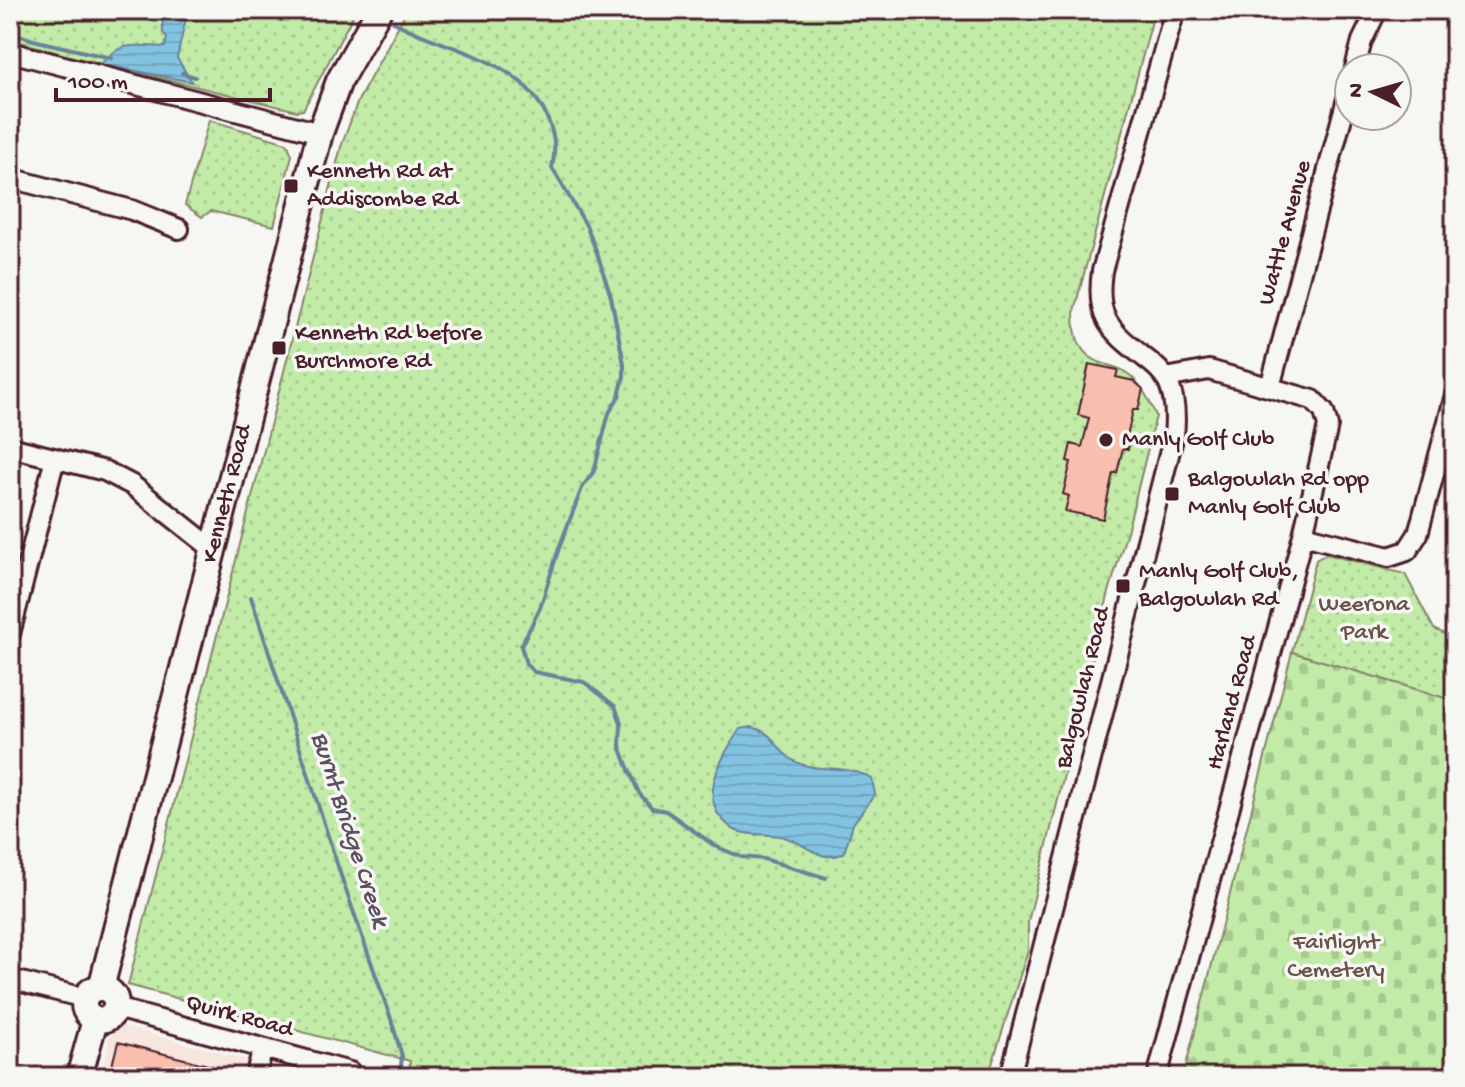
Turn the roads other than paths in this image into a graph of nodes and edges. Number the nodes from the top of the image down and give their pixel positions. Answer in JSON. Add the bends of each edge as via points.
{"nodes":[{"id":1,"x":379,"y":10,"type":"edge"},
{"id":2,"x":1175,"y":10,"type":"edge"},
{"id":3,"x":1377,"y":10,"type":"edge"},
{"id":4,"x":10,"y":52,"type":"edge"},
{"id":5,"x":1359,"y":52,"type":"edge"},
{"id":6,"x":1338,"y":132,"type":"edge"},
{"id":7,"x":320,"y":133,"type":"junction"},
{"id":8,"x":10,"y":178,"type":"edge"},
{"id":9,"x":179,"y":229,"type":"dead end"},
{"id":10,"x":1166,"y":378,"type":"junction"},
{"id":11,"x":1270,"y":387,"type":"junction"},
{"id":12,"x":1455,"y":395,"type":"edge"},
{"id":13,"x":10,"y":447,"type":"edge"},
{"id":14,"x":55,"y":458,"type":"junction"},
{"id":15,"x":1303,"y":535,"type":"junction"},
{"id":16,"x":213,"y":549,"type":"junction"},
{"id":17,"x":10,"y":634,"type":"edge"},
{"id":18,"x":10,"y":979,"type":"edge"},
{"id":19,"x":99,"y":1004,"type":"junction"},
{"id":20,"x":263,"y":1048,"type":"junction"},
{"id":21,"x":350,"y":1072,"type":"dead end"},
{"id":22,"x":79,"y":1077,"type":"edge"},
{"id":23,"x":255,"y":1077,"type":"edge"},
{"id":24,"x":1010,"y":1077,"type":"edge"},
{"id":25,"x":1157,"y":1077,"type":"edge"}],
"edges":[{"from":1,"to":7,"type":"main road","name":"Kenneth Road","via":[[339,81]]},
{"from":2,"to":10,"type":"street","via":[[1100,289],[1103,317],[1112,331]]},
{"from":3,"to":5,"type":"street"},
{"from":4,"to":7,"type":"street"},
{"from":6,"to":11,"type":"street","name":"Wattle Avenue"},
{"from":7,"to":16,"type":"main road","name":"Kenneth Road"},
{"from":8,"to":9,"type":"street","via":[[132,210]]},
{"from":10,"to":11,"type":"street","name":"Harland Road","via":[[1209,370]]},
{"from":10,"to":24,"type":"street","name":"Balgowlah Road","via":[[1175,413],[1174,435]]},
{"from":11,"to":15,"type":"street","name":"Harland Road","via":[[1313,400],[1327,418],[1327,438]]},
{"from":12,"to":15,"type":"street","via":[[1418,534],[1407,551],[1389,557]]},
{"from":13,"to":14,"type":"street"},
{"from":14,"to":16,"type":"street","via":[[105,471],[132,485]]},
{"from":14,"to":17,"type":"street"},
{"from":15,"to":25,"type":"street","name":"Harland Road"},
{"from":16,"to":19,"type":"main road","name":"Kenneth Road"},
{"from":18,"to":19,"type":"street","name":"Quirk Road"},
{"from":19,"to":20,"type":"street","name":"Quirk Road"},
{"from":19,"to":22,"type":"main road","name":"Kenneth Road"},
{"from":20,"to":21,"type":"street","name":"Quirk Road"},
{"from":20,"to":23,"type":"street"}]}
